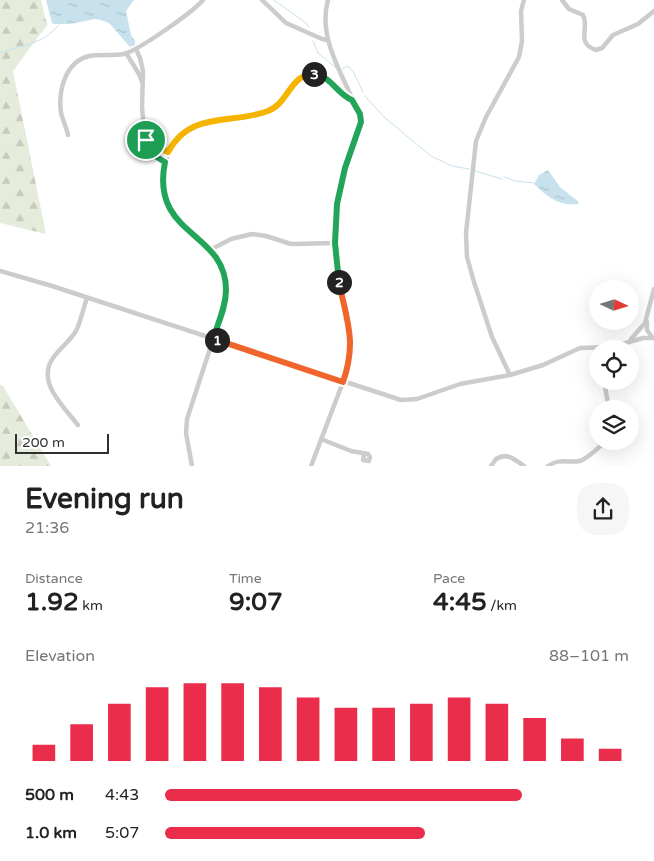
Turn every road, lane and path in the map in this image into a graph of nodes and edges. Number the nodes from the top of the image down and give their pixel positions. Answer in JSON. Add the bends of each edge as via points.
{"nodes":[{"id":1,"x":203,"y":0,"type":"edge"},
{"id":2,"x":262,"y":0,"type":"edge"},
{"id":3,"x":328,"y":0,"type":"edge"},
{"id":4,"x":524,"y":0,"type":"edge"},
{"id":5,"x":562,"y":0,"type":"edge"},
{"id":6,"x":654,"y":11,"type":"edge"},
{"id":7,"x":328,"y":40,"type":"junction"},
{"id":8,"x":136,"y":49,"type":"junction"},
{"id":9,"x":126,"y":53,"type":"junction"},
{"id":10,"x":142,"y":83,"type":"junction"},
{"id":11,"x":352,"y":100,"type":"junction"},
{"id":12,"x":68,"y":135,"type":"dead end"},
{"id":13,"x":146,"y":140,"type":"junction"},
{"id":14,"x":168,"y":152,"type":"junction"},
{"id":15,"x":165,"y":162,"type":"junction"},
{"id":16,"x":335,"y":243,"type":"junction"},
{"id":17,"x":210,"y":250,"type":"junction"},
{"id":18,"x":0,"y":271,"type":"edge"},
{"id":19,"x":654,"y":289,"type":"edge"},
{"id":20,"x":86,"y":298,"type":"junction"},
{"id":21,"x":647,"y":318,"type":"junction"},
{"id":22,"x":654,"y":338,"type":"edge"},
{"id":23,"x":213,"y":339,"type":"junction"},
{"id":24,"x":630,"y":340,"type":"joint"},
{"id":25,"x":589,"y":348,"type":"edge"},
{"id":26,"x":510,"y":375,"type":"junction"},
{"id":27,"x":343,"y":382,"type":"junction"},
{"id":28,"x":78,"y":425,"type":"dead end"},
{"id":29,"x":321,"y":439,"type":"junction"},
{"id":30,"x":594,"y":450,"type":"edge"},
{"id":31,"x":364,"y":455,"type":"dead end"},
{"id":32,"x":192,"y":466,"type":"edge"},
{"id":33,"x":310,"y":466,"type":"edge"},
{"id":34,"x":492,"y":466,"type":"edge"},
{"id":35,"x":524,"y":466,"type":"edge"},
{"id":36,"x":548,"y":466,"type":"edge"}],
"edges":[{"from":1,"to":8,"type":"street"},
{"from":2,"to":7,"type":"street","via":[[286,23]]},
{"from":3,"to":7,"type":"street","via":[[324,16]]},
{"from":4,"to":26,"type":"street","via":[[518,57],[476,141],[466,234],[474,282],[492,338]]},
{"from":5,"to":6,"type":"street","via":[[583,15],[586,21],[584,40],[596,50]]},
{"from":7,"to":11,"type":"street"},
{"from":8,"to":9,"type":"street"},
{"from":8,"to":10,"type":"street","via":[[143,66]]},
{"from":9,"to":10,"type":"street"},
{"from":9,"to":12,"type":"street","via":[[88,56],[69,69],[61,98]]},
{"from":10,"to":13,"type":"street"},
{"from":11,"to":14,"type":"street","via":[[323,76],[307,74],[274,108],[199,124],[179,136]]},
{"from":11,"to":16,"type":"street","via":[[361,122],[340,189]]},
{"from":13,"to":14,"type":"street"},
{"from":13,"to":15,"type":"street","via":[[152,153]]},
{"from":14,"to":15,"type":"street"},
{"from":15,"to":17,"type":"street","via":[[162,184],[168,206],[183,227]]},
{"from":16,"to":17,"type":"street","via":[[291,244],[252,234],[231,239]]},
{"from":16,"to":27,"type":"street","via":[[338,276],[351,337],[350,359]]},
{"from":17,"to":23,"type":"street","via":[[222,268],[226,289]]},
{"from":18,"to":20,"type":"street"},
{"from":19,"to":21,"type":"street"},
{"from":20,"to":23,"type":"street"},
{"from":20,"to":28,"type":"street","via":[[75,332],[53,359],[48,373],[52,390]]},
{"from":21,"to":22,"type":"street","via":[[646,330]]},
{"from":21,"to":24,"type":"street"},
{"from":22,"to":24,"type":"street"},
{"from":23,"to":27,"type":"street"},
{"from":23,"to":32,"type":"street","via":[[186,425]]},
{"from":25,"to":26,"type":"street","via":[[580,348],[543,365]]},
{"from":26,"to":27,"type":"street","via":[[460,384],[409,400]]},
{"from":27,"to":29,"type":"street"},
{"from":29,"to":31,"type":"street"},
{"from":29,"to":33,"type":"street"},
{"from":30,"to":36,"type":"street","via":[[583,459],[557,461]]},
{"from":34,"to":35,"type":"street","via":[[496,459],[506,455]]}]}
